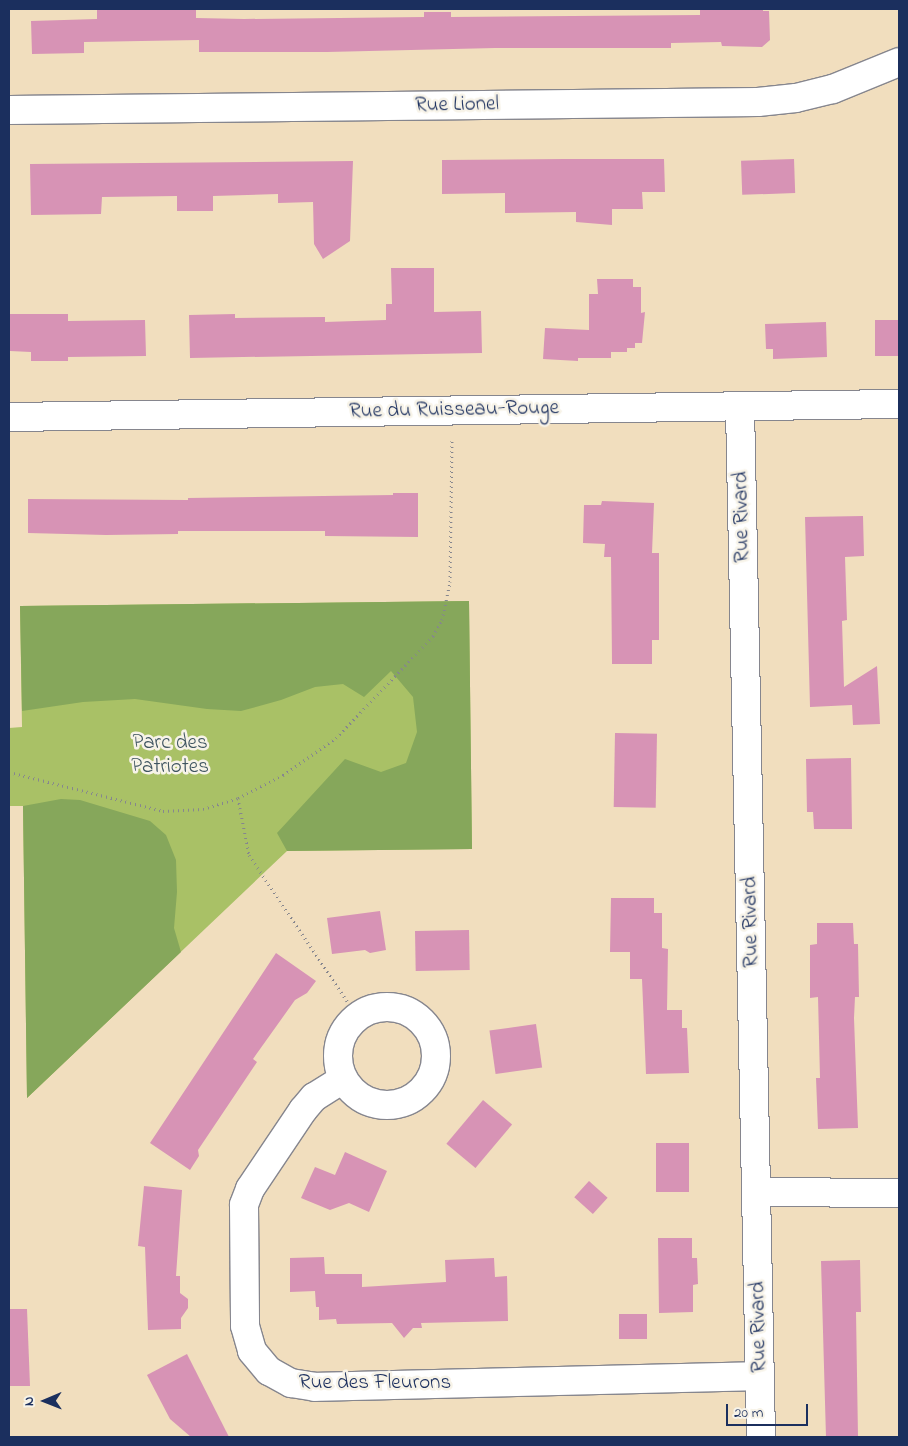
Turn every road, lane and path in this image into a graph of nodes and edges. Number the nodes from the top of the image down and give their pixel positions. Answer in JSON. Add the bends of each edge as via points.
{"nodes":[{"id":1,"x":899,"y":62,"type":"edge"},
{"id":2,"x":9,"y":110,"type":"edge"},
{"id":3,"x":899,"y":404,"type":"edge"},
{"id":4,"x":740,"y":407,"type":"junction"},
{"id":5,"x":452,"y":409,"type":"junction"},
{"id":6,"x":9,"y":417,"type":"edge"},
{"id":7,"x":9,"y":772,"type":"edge"},
{"id":8,"x":238,"y":798,"type":"junction"},
{"id":9,"x":358,"y":1017,"type":"junction"},
{"id":10,"x":343,"y":1079,"type":"junction"},
{"id":11,"x":757,"y":1192,"type":"junction"},
{"id":12,"x":899,"y":1192,"type":"edge"},
{"id":13,"x":760,"y":1376,"type":"junction"},
{"id":14,"x":761,"y":1437,"type":"edge"}],
"edges":[{"from":1,"to":2,"type":"street","name":"Rue Lionel","via":[[833,89],[796,98],[758,102]]},
{"from":3,"to":4,"type":"street","name":"Rue du Ruisseau-Rouge"},
{"from":4,"to":5,"type":"street","name":"Rue du Ruisseau-Rouge"},
{"from":4,"to":11,"type":"street","name":"Rue Rivard"},
{"from":5,"to":6,"type":"street","name":"Rue du Ruisseau-Rouge"},
{"from":5,"to":8,"type":"path","via":[[450,582],[442,620],[433,636],[336,738],[283,774]]},
{"from":7,"to":8,"type":"path","via":[[163,811],[203,809]]},
{"from":8,"to":9,"type":"path","via":[[249,855]]},
{"from":9,"to":10,"type":"street","via":[[344,1032],[338,1047]]},
{"from":9,"to":10,"type":"street","via":[[369,1010],[385,1007],[401,1009],[415,1016],[427,1027],[437,1058],[425,1088],[413,1099],[398,1105],[382,1106],[366,1101]]},
{"from":10,"to":13,"type":"street","name":"Rue des Fleurons","via":[[314,1097],[250,1189],[244,1205],[245,1326],[252,1351],[269,1371],[291,1383],[315,1386]]},
{"from":11,"to":12,"type":"street"},
{"from":11,"to":13,"type":"street","name":"Rue Rivard"},
{"from":13,"to":14,"type":"street","name":"Rue Rivard"}]}
